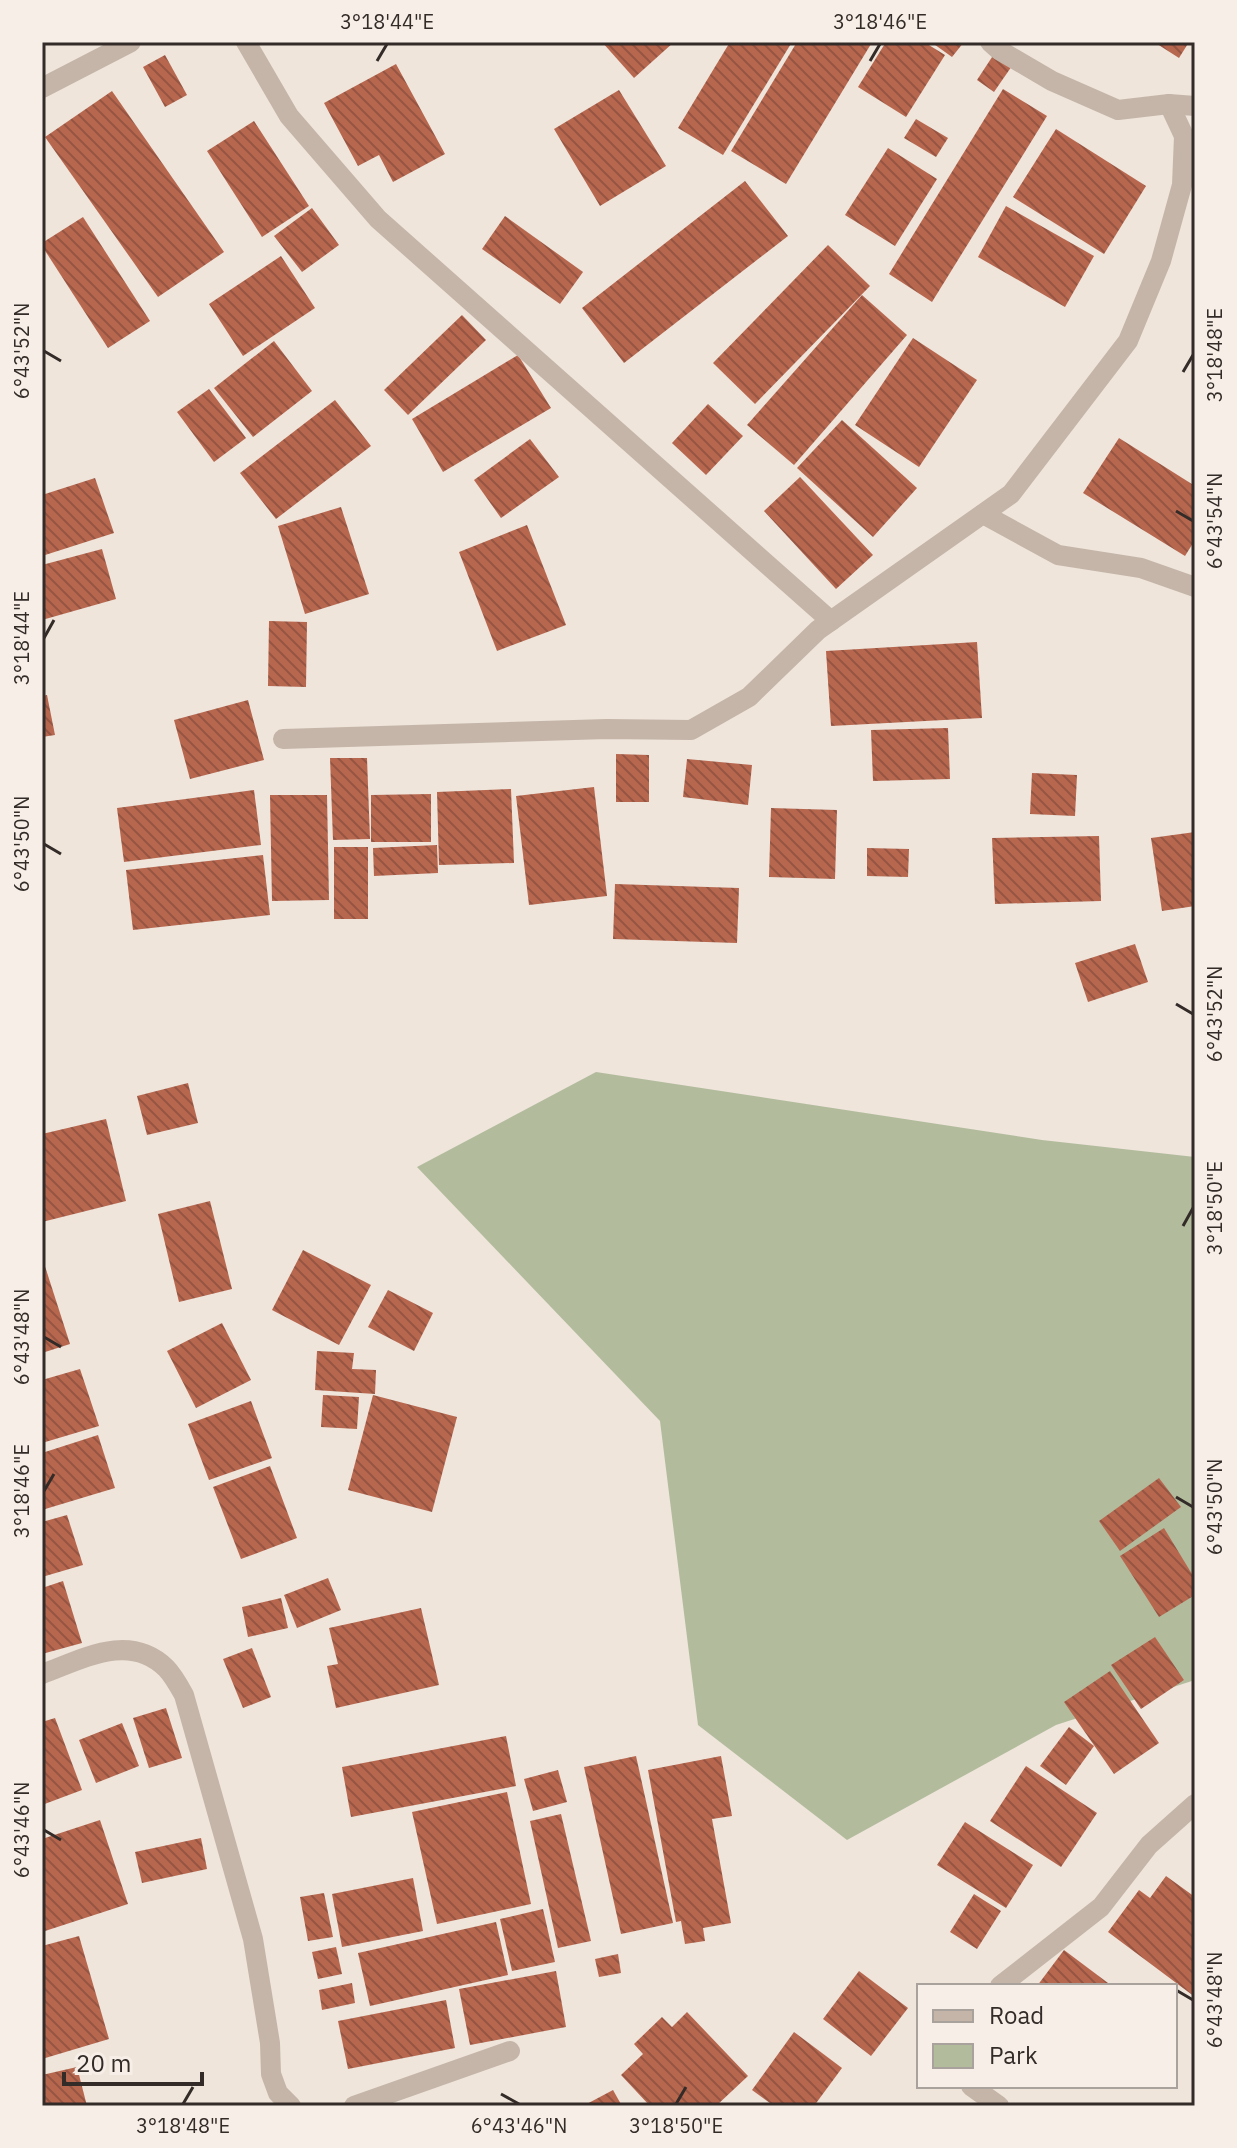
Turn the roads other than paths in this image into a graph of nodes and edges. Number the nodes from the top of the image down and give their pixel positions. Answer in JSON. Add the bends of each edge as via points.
{"nodes":[{"id":1,"x":131,"y":42,"type":"edge"},
{"id":2,"x":246,"y":42,"type":"edge"},
{"id":3,"x":990,"y":42,"type":"edge"},
{"id":4,"x":42,"y":88,"type":"edge"},
{"id":5,"x":1169,"y":104,"type":"junction"},
{"id":6,"x":1195,"y":106,"type":"edge"},
{"id":7,"x":983,"y":514,"type":"junction"},
{"id":8,"x":1195,"y":587,"type":"edge"},
{"id":9,"x":831,"y":621,"type":"junction"},
{"id":10,"x":283,"y":739,"type":"dead end"},
{"id":11,"x":42,"y":1674,"type":"edge"},
{"id":12,"x":1195,"y":1804,"type":"edge"},
{"id":13,"x":1003,"y":1984,"type":"edge"},
{"id":14,"x":510,"y":2051,"type":"dead end"},
{"id":15,"x":974,"y":2088,"type":"edge"},
{"id":16,"x":291,"y":2106,"type":"edge"},
{"id":17,"x":354,"y":2106,"type":"edge"},
{"id":18,"x":999,"y":2106,"type":"edge"}],
"edges":[{"from":1,"to":4,"type":"street"},
{"from":2,"to":9,"type":"street","via":[[289,116],[378,219]]},
{"from":3,"to":5,"type":"street","via":[[1052,81],[1118,110]]},
{"from":5,"to":6,"type":"street"},
{"from":5,"to":7,"type":"street","via":[[1184,136],[1182,185],[1161,261],[1128,341],[1011,494]]},
{"from":7,"to":8,"type":"street","via":[[1058,555],[1141,568]]},
{"from":7,"to":9,"type":"street"},
{"from":9,"to":10,"type":"street","via":[[749,697],[691,730]]},
{"from":11,"to":16,"type":"street","via":[[123,1649],[144,1653],[167,1669],[184,1695],[253,1939],[271,2074],[278,2093]]},
{"from":12,"to":13,"type":"street","via":[[1149,1845],[1101,1907]]},
{"from":14,"to":17,"type":"street"},
{"from":15,"to":18,"type":"street"}]}
